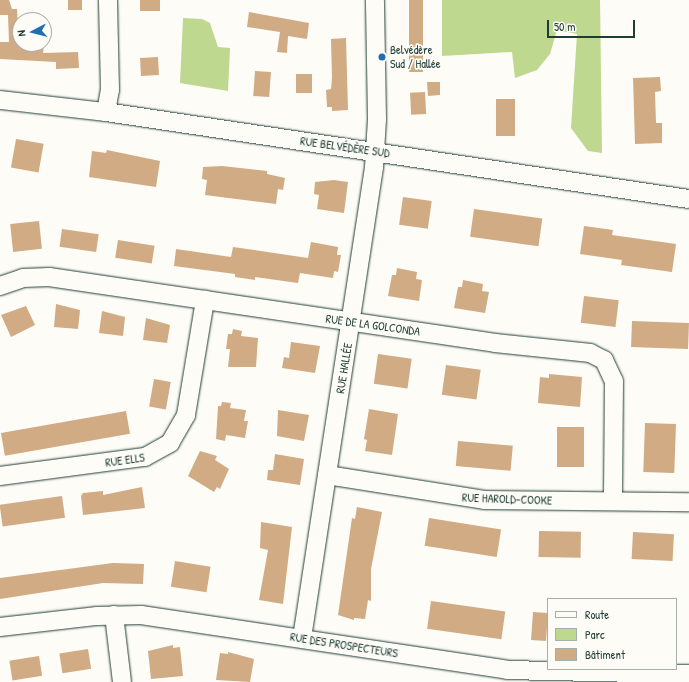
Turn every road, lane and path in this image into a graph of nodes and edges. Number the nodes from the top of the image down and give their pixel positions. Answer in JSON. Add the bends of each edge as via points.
{"nodes":[{"id":1,"x":108,"y":0,"type":"edge"},
{"id":2,"x":375,"y":0,"type":"edge"},
{"id":3,"x":0,"y":100,"type":"edge"},
{"id":4,"x":106,"y":112,"type":"junction"},
{"id":5,"x":375,"y":152,"type":"junction"},
{"id":6,"x":689,"y":199,"type":"edge"},
{"id":7,"x":0,"y":286,"type":"edge"},
{"id":8,"x":205,"y":300,"type":"junction"},
{"id":9,"x":351,"y":322,"type":"junction"},
{"id":10,"x":327,"y":475,"type":"junction"},
{"id":11,"x":0,"y":476,"type":"edge"},
{"id":12,"x":613,"y":501,"type":"junction"},
{"id":13,"x":689,"y":502,"type":"edge"},
{"id":14,"x":114,"y":615,"type":"junction"},
{"id":15,"x":0,"y":627,"type":"edge"},
{"id":16,"x":302,"y":638,"type":"junction"},
{"id":17,"x":689,"y":674,"type":"edge"},
{"id":18,"x":596,"y":678,"type":"edge"},
{"id":19,"x":122,"y":682,"type":"edge"}],
"edges":[{"from":1,"to":4,"type":"street","via":[[110,90]]},
{"from":2,"to":5,"type":"street","name":"RUE HALLÉE"},
{"from":3,"to":4,"type":"street","name":"RUE BELVÉDÈRE SUD"},
{"from":4,"to":5,"type":"street","name":"RUE BELVÉDÈRE SUD"},
{"from":5,"to":6,"type":"street","name":"RUE BELVÉDÈRE SUD"},
{"from":5,"to":9,"type":"street","name":"RUE HALLÉE"},
{"from":7,"to":8,"type":"street","name":"RUE DE LA GOLCONDA","via":[[23,278],[49,277]]},
{"from":8,"to":9,"type":"street","name":"RUE DE LA GOLCONDA"},
{"from":8,"to":11,"type":"street","name":"RUE ELLS","via":[[186,415],[170,444],[145,458]]},
{"from":9,"to":10,"type":"street","name":"RUE HALLÉE"},
{"from":9,"to":12,"type":"street","name":"RUE DE LA GOLCONDA","via":[[597,356],[609,366],[614,381]]},
{"from":10,"to":12,"type":"street","name":"RUE HAROLD-COOKE","via":[[484,500]]},
{"from":10,"to":16,"type":"street","name":"RUE HALLÉE"},
{"from":12,"to":13,"type":"street","name":"RUE HAROLD-COOKE"},
{"from":14,"to":15,"type":"street","name":"RUE DES PROSPECTEURS"},
{"from":14,"to":16,"type":"street","name":"RUE DES PROSPECTEURS","via":[[155,616]]},
{"from":14,"to":19,"type":"street"},
{"from":16,"to":18,"type":"street","name":"RUE DES PROSPECTEURS","via":[[508,670]]},
{"from":17,"to":18,"type":"street","name":"RUE DES PROSPECTEURS"}]}
